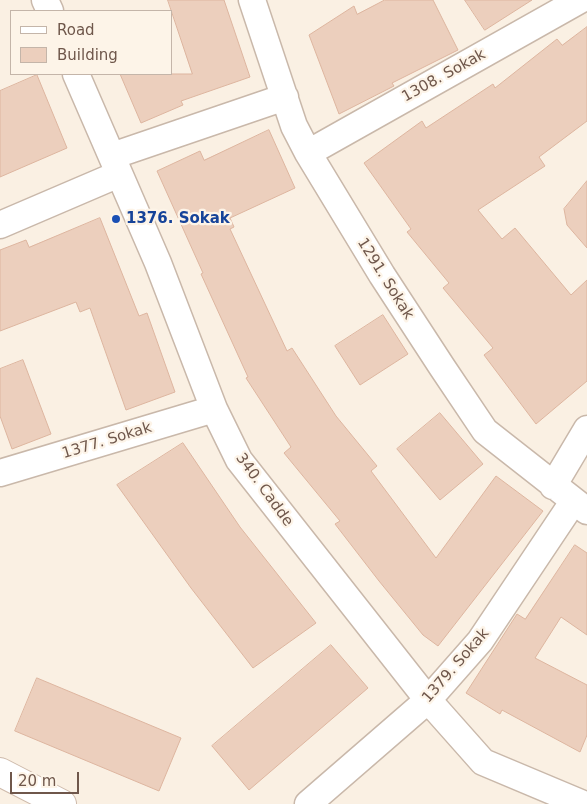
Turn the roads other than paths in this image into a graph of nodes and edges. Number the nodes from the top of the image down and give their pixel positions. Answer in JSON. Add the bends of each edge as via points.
{"nodes":[{"id":1,"x":252,"y":0,"type":"edge"},
{"id":2,"x":580,"y":0,"type":"edge"},
{"id":3,"x":76,"y":75,"type":"edge"},
{"id":4,"x":285,"y":97,"type":"junction"},
{"id":5,"x":308,"y":153,"type":"junction"},
{"id":6,"x":115,"y":165,"type":"junction"},
{"id":7,"x":0,"y":225,"type":"edge"},
{"id":8,"x":214,"y":409,"type":"junction"},
{"id":9,"x":587,"y":429,"type":"edge"},
{"id":10,"x":0,"y":473,"type":"edge"},
{"id":11,"x":553,"y":486,"type":"junction"},
{"id":12,"x":580,"y":506,"type":"edge"},
{"id":13,"x":428,"y":700,"type":"junction"},
{"id":14,"x":0,"y":772,"type":"edge"},
{"id":15,"x":62,"y":804,"type":"edge"},
{"id":16,"x":308,"y":804,"type":"edge"},
{"id":17,"x":583,"y":804,"type":"edge"}],
"edges":[{"from":1,"to":4,"type":"street","name":"1291. Sokak"},
{"from":2,"to":5,"type":"street","name":"1308. Sokak"},
{"from":3,"to":6,"type":"street","name":"340. Cadde"},
{"from":4,"to":5,"type":"street","name":"1291. Sokak","via":[[294,126]]},
{"from":4,"to":6,"type":"street"},
{"from":5,"to":11,"type":"street","name":"1291. Sokak","via":[[382,276],[485,431]]},
{"from":6,"to":7,"type":"street"},
{"from":6,"to":8,"type":"street","name":"340. Cadde"},
{"from":8,"to":10,"type":"street","name":"1377. Sokak"},
{"from":8,"to":13,"type":"street","name":"340. Cadde","via":[[239,460]]},
{"from":9,"to":11,"type":"street"},
{"from":11,"to":12,"type":"street","name":"1291. Sokak"},
{"from":12,"to":13,"type":"street","name":"1379. Sokak","via":[[480,641]]},
{"from":13,"to":16,"type":"street","name":"1379. Sokak"},
{"from":13,"to":17,"type":"street","name":"340. Cadde","via":[[483,762]]},
{"from":14,"to":15,"type":"main road"}]}
